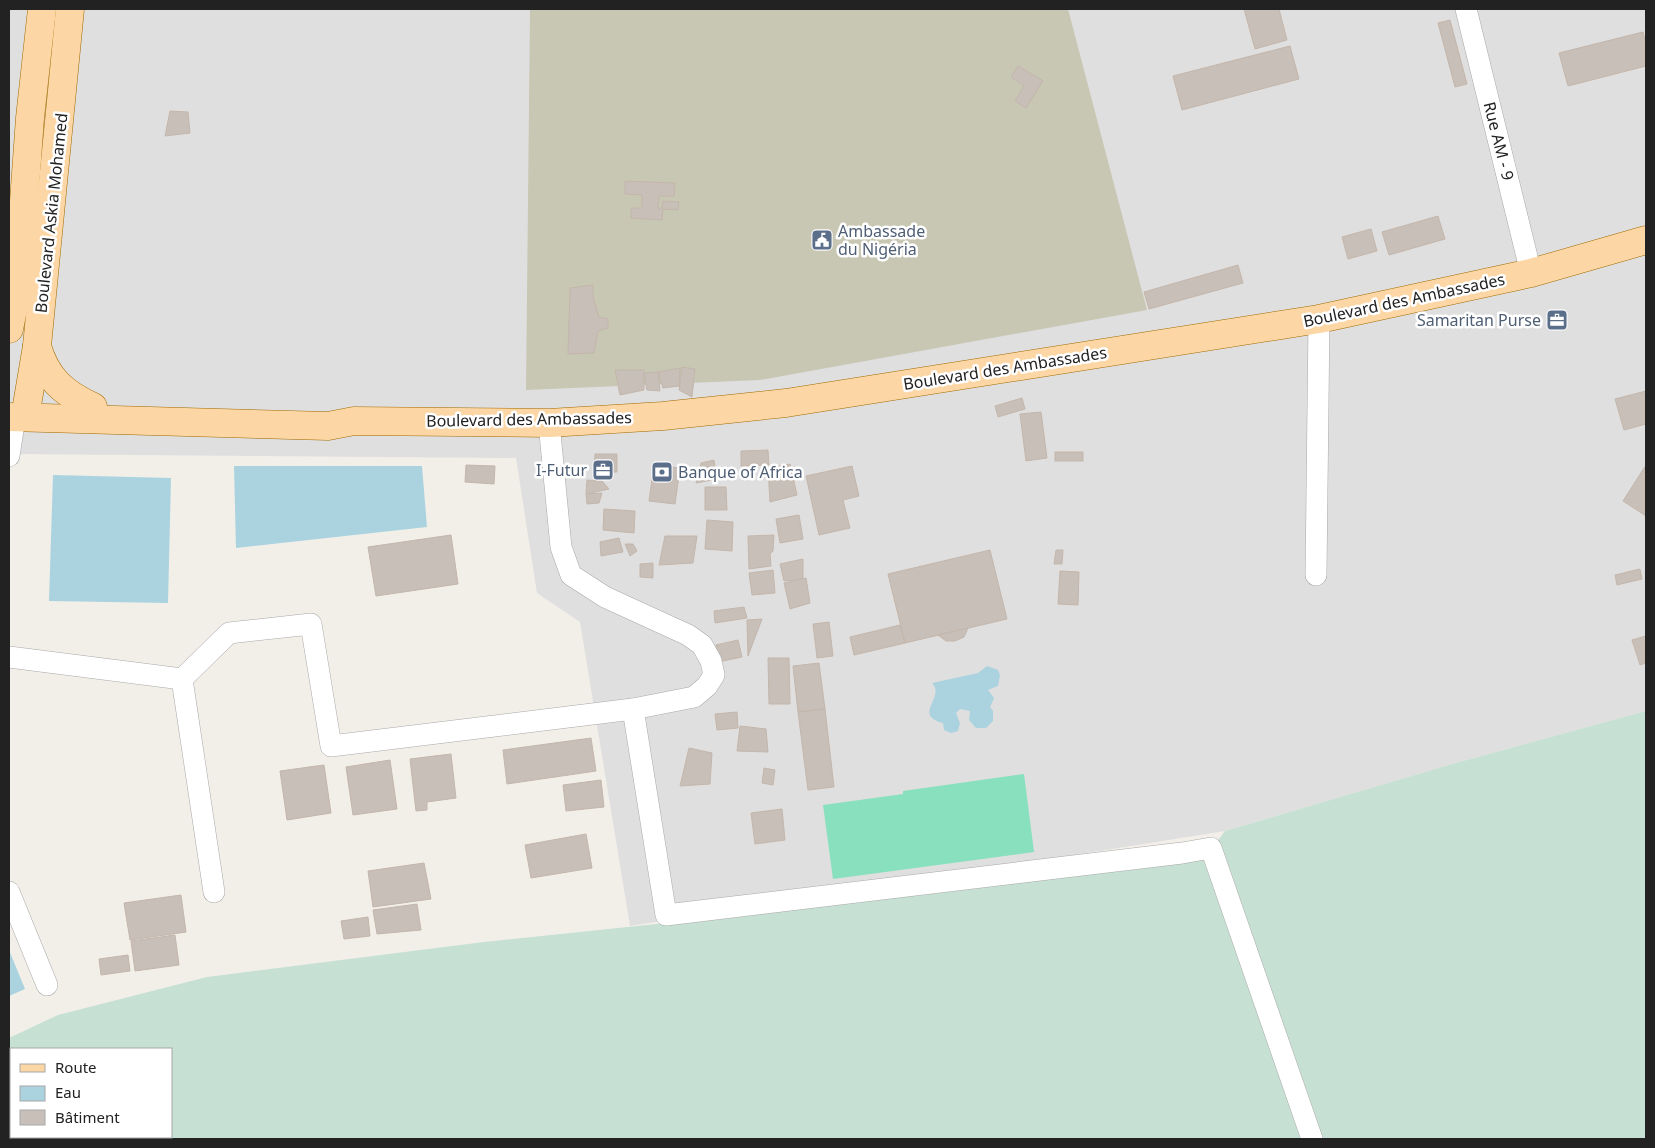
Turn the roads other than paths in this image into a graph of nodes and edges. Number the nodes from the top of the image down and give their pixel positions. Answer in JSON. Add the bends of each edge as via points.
{"nodes":[{"id":1,"x":42,"y":9,"type":"edge"},
{"id":2,"x":70,"y":9,"type":"edge"},
{"id":3,"x":1466,"y":9,"type":"edge"},
{"id":4,"x":1646,"y":240,"type":"edge"},
{"id":5,"x":1531,"y":273,"type":"junction"},
{"id":6,"x":13,"y":282,"type":"edge"},
{"id":7,"x":1319,"y":319,"type":"junction"},
{"id":8,"x":9,"y":329,"type":"edge"},
{"id":9,"x":37,"y":346,"type":"junction"},
{"id":10,"x":93,"y":408,"type":"junction"},
{"id":11,"x":17,"y":411,"type":"edge"},
{"id":12,"x":354,"y":421,"type":"junction"},
{"id":13,"x":549,"y":423,"type":"junction"},
{"id":14,"x":9,"y":456,"type":"edge"},
{"id":15,"x":1316,"y":575,"type":"dead end"},
{"id":16,"x":9,"y":657,"type":"edge"},
{"id":17,"x":182,"y":679,"type":"junction"},
{"id":18,"x":633,"y":709,"type":"junction"},
{"id":19,"x":9,"y":892,"type":"edge"},
{"id":20,"x":214,"y":892,"type":"dead end"},
{"id":21,"x":47,"y":985,"type":"dead end"},
{"id":22,"x":1312,"y":1139,"type":"edge"}],
"edges":[{"from":1,"to":6,"type":"main road","name":"Boulevard Askia Mohamed"},
{"from":2,"to":9,"type":"main road","name":"Boulevard Askia Mohamed"},
{"from":3,"to":5,"type":"street","name":"Rue AM - 9"},
{"from":4,"to":5,"type":"main road","name":"Boulevard des Ambassades"},
{"from":5,"to":7,"type":"main road","name":"Boulevard des Ambassades"},
{"from":6,"to":8,"type":"main road","name":"Boulevard Askia Mohamed"},
{"from":7,"to":13,"type":"main road","name":"Boulevard des Ambassades","via":[[786,403],[663,416]]},
{"from":7,"to":15,"type":"street"},
{"from":9,"to":10,"type":"main road","via":[[45,370],[56,384]]},
{"from":9,"to":11,"type":"main road","name":"Boulevard Askia Mohamed"},
{"from":10,"to":11,"type":"main road","name":"Boulevard des Ambassades"},
{"from":10,"to":12,"type":"main road","name":"Boulevard des Ambassades","via":[[330,412]]},
{"from":11,"to":12,"type":"main road","name":"Boulevard des Ambassades","via":[[328,426]]},
{"from":11,"to":14,"type":"street"},
{"from":12,"to":13,"type":"main road","name":"Boulevard des Ambassades"},
{"from":13,"to":18,"type":"street","via":[[561,547],[571,575],[604,597],[688,635],[702,645],[711,661],[714,675],[708,686],[694,697]]},
{"from":16,"to":17,"type":"street"},
{"from":17,"to":18,"type":"street","via":[[229,633],[311,624],[331,746]]},
{"from":17,"to":20,"type":"street"},
{"from":18,"to":22,"type":"street","via":[[666,916],[1211,848]]},
{"from":19,"to":21,"type":"street"}]}
